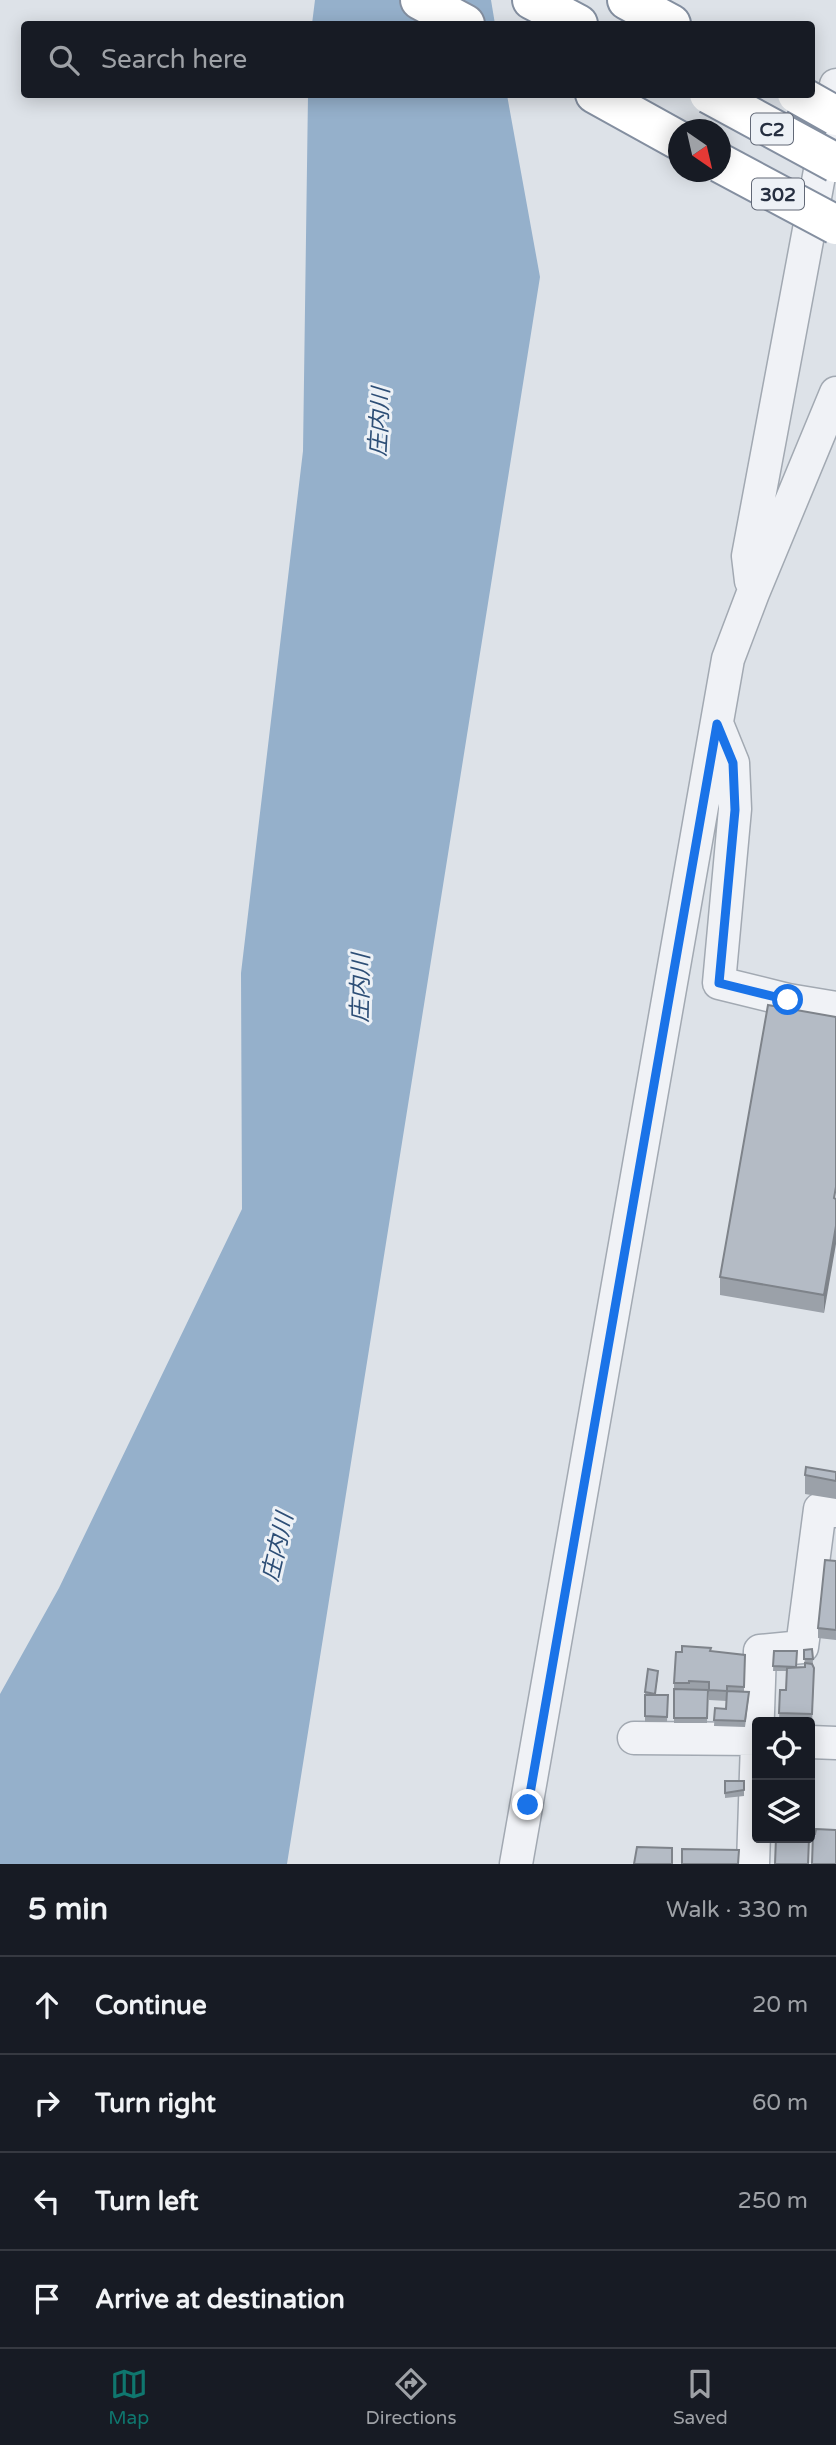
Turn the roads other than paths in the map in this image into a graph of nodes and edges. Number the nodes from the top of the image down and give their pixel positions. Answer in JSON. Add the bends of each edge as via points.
{"nodes":[{"id":1,"x":420,"y":0,"type":"edge"},
{"id":2,"x":532,"y":0,"type":"edge"},
{"id":3,"x":627,"y":0,"type":"edge"},
{"id":4,"x":459,"y":21,"type":"edge"},
{"id":5,"x":572,"y":21,"type":"edge"},
{"id":6,"x":666,"y":21,"type":"edge"},
{"id":7,"x":836,"y":85,"type":"edge"},
{"id":8,"x":602,"y":98,"type":"edge"},
{"id":9,"x":716,"y":98,"type":"edge"},
{"id":10,"x":804,"y":98,"type":"edge"},
{"id":11,"x":836,"y":116,"type":"edge"},
{"id":12,"x":668,"y":134,"type":"edge"},
{"id":13,"x":836,"y":163,"type":"edge"},
{"id":14,"x":731,"y":169,"type":"edge"},
{"id":15,"x":836,"y":225,"type":"edge"},
{"id":16,"x":836,"y":393,"type":"edge"},
{"id":17,"x":753,"y":593,"type":"junction"},
{"id":18,"x":717,"y":724,"type":"junction"},
{"id":19,"x":836,"y":1008,"type":"edge"},
{"id":20,"x":836,"y":1511,"type":"edge"},
{"id":21,"x":757,"y":1717,"type":"edge"},
{"id":22,"x":634,"y":1738,"type":"dead end"},
{"id":23,"x":752,"y":1739,"type":"edge"},
{"id":24,"x":815,"y":1742,"type":"edge"},
{"id":25,"x":836,"y":1743,"type":"edge"},
{"id":26,"x":755,"y":1780,"type":"edge"},
{"id":27,"x":516,"y":1864,"type":"edge"},
{"id":28,"x":753,"y":1864,"type":"edge"}],
"edges":[{"from":1,"to":4,"type":"highway"},
{"from":2,"to":5,"type":"highway"},
{"from":3,"to":6,"type":"highway"},
{"from":7,"to":17,"type":"street","via":[[748,556]]},
{"from":8,"to":12,"type":"highway"},
{"from":9,"to":13,"type":"highway","number":"C2","bridge":true},
{"from":10,"to":11,"type":"highway","number":"C2","bridge":true},
{"from":14,"to":15,"type":"highway","number":"302","bridge":true},
{"from":16,"to":17,"type":"street"},
{"from":17,"to":18,"type":"street","via":[[728,659]]},
{"from":18,"to":19,"type":"street","via":[[733,763],[735,810],[719,983]]},
{"from":18,"to":27,"type":"street"},
{"from":20,"to":21,"type":"street","via":[[820,1509],[802,1647],[760,1651]]},
{"from":22,"to":23,"type":"street"},
{"from":24,"to":25,"type":"street"},
{"from":26,"to":28,"type":"street"}]}
